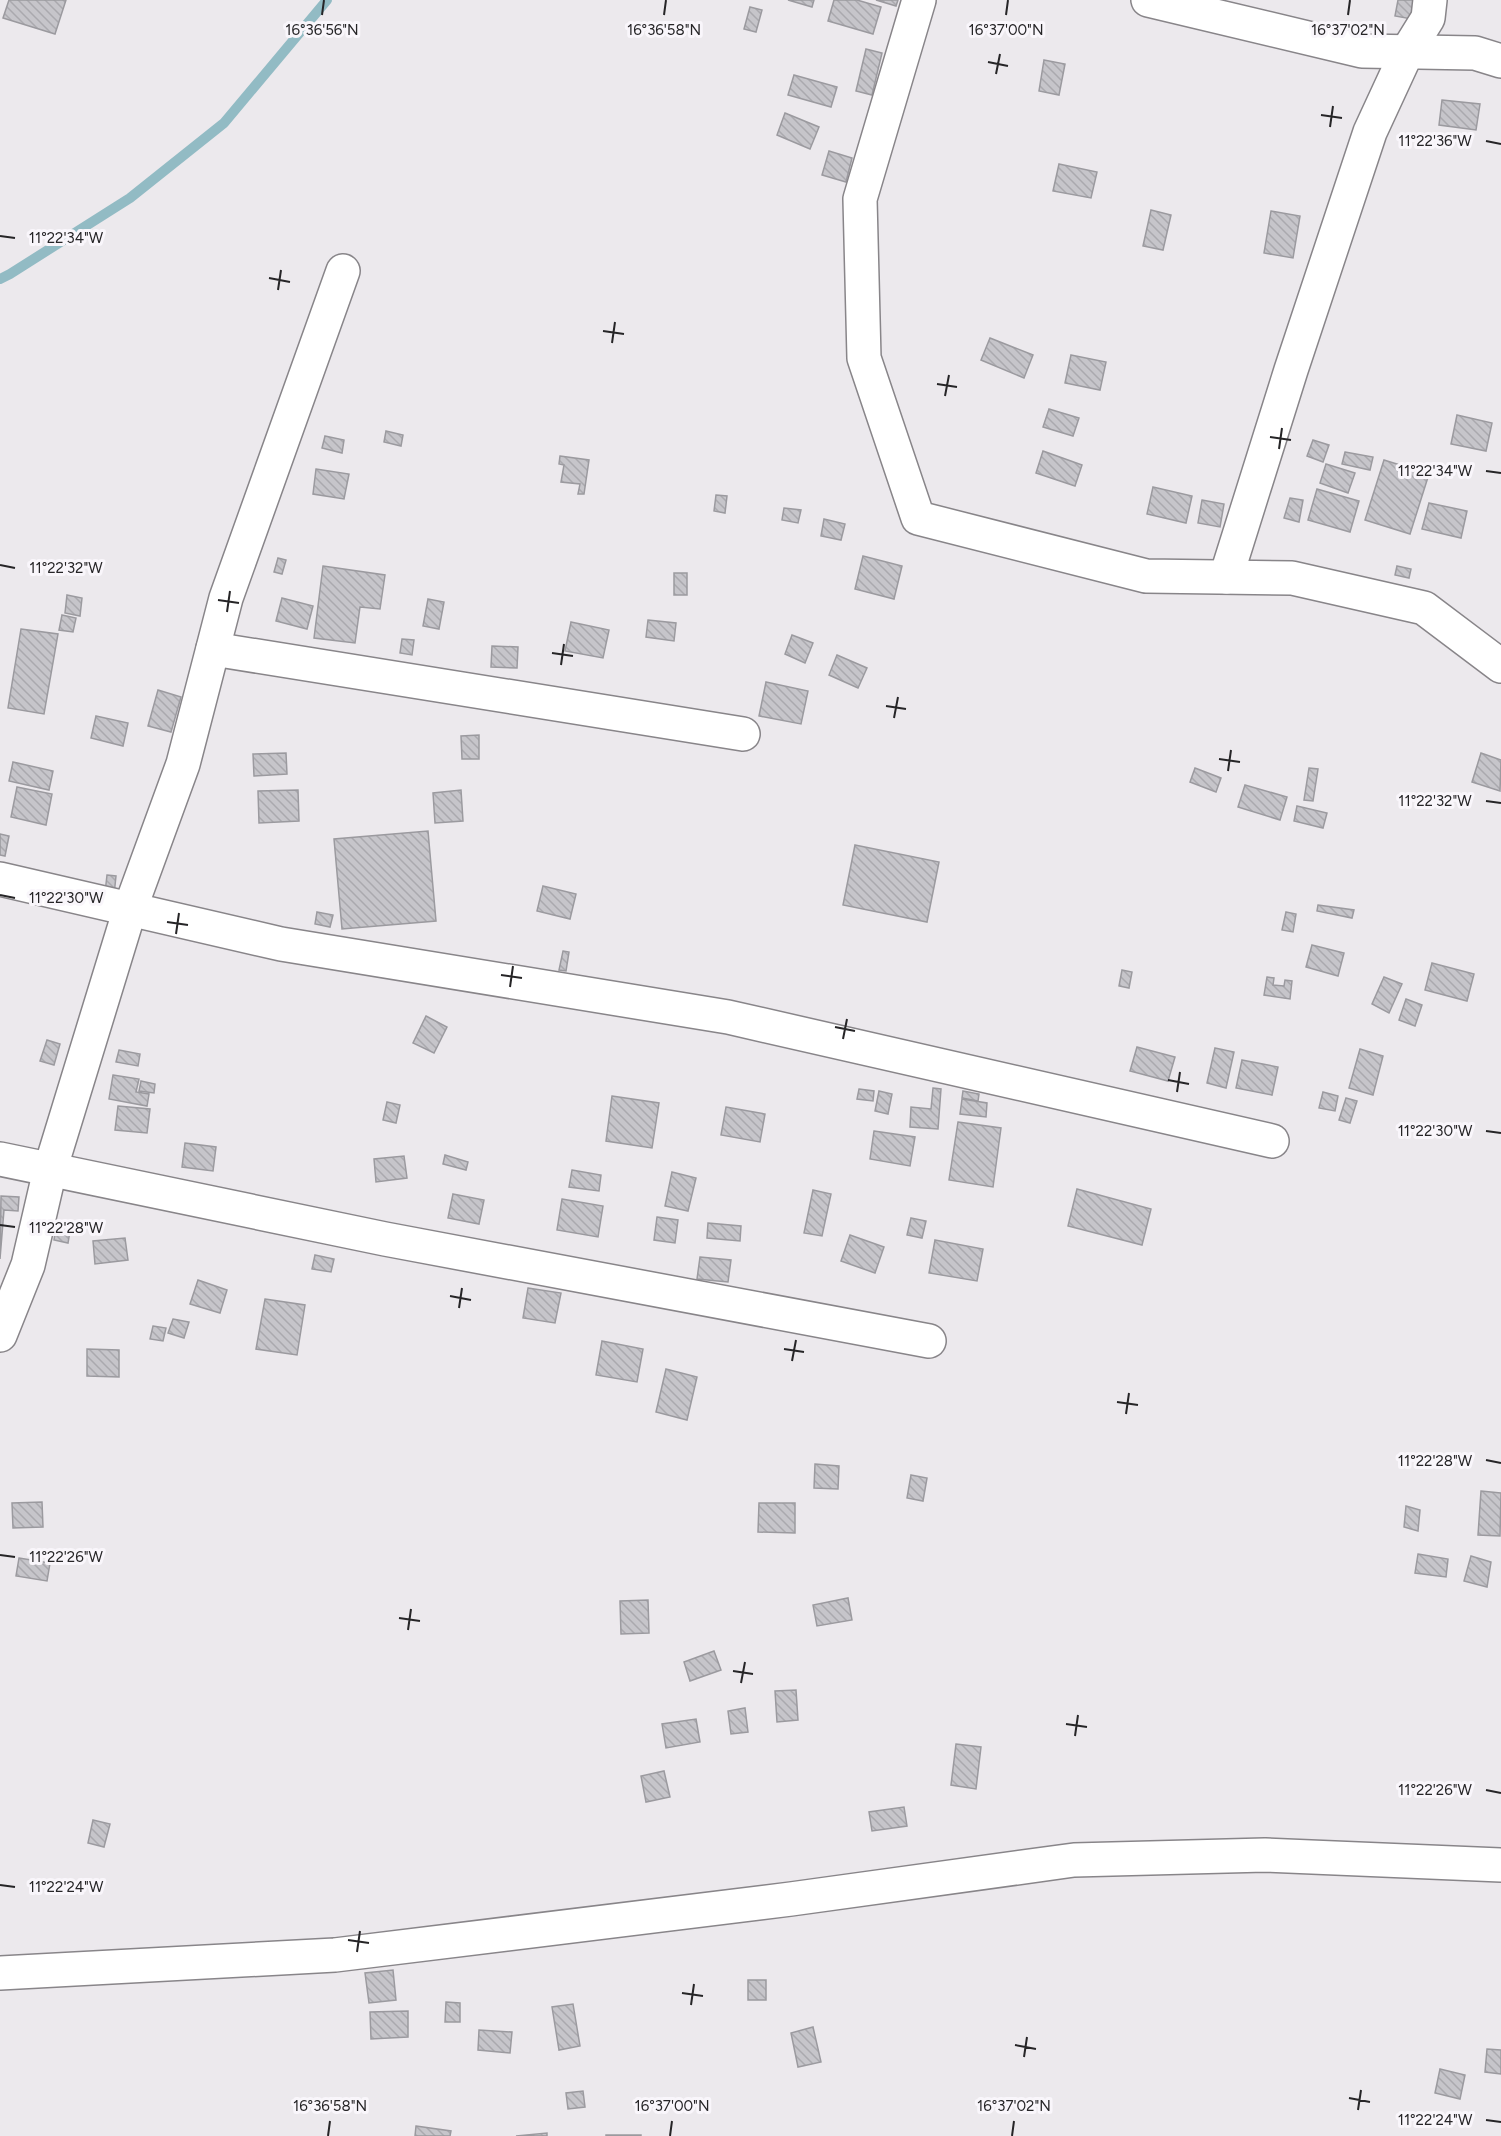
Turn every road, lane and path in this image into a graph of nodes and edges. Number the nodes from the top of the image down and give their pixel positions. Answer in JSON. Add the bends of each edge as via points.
{"nodes":[{"id":1,"x":919,"y":0,"type":"edge"},
{"id":2,"x":1148,"y":0,"type":"edge"},
{"id":3,"x":1430,"y":0,"type":"edge"},
{"id":4,"x":1407,"y":52,"type":"junction"},
{"id":5,"x":1501,"y":61,"type":"edge"},
{"id":6,"x":344,"y":271,"type":"dead end"},
{"id":7,"x":1227,"y":577,"type":"junction"},
{"id":8,"x":213,"y":649,"type":"junction"},
{"id":9,"x":1501,"y":666,"type":"edge"},
{"id":10,"x":743,"y":734,"type":"dead end"},
{"id":11,"x":0,"y":879,"type":"edge"},
{"id":12,"x":130,"y":909,"type":"junction"},
{"id":13,"x":1272,"y":1141,"type":"dead end"},
{"id":14,"x":0,"y":1159,"type":"edge"},
{"id":15,"x":50,"y":1170,"type":"junction"},
{"id":16,"x":0,"y":1335,"type":"edge"},
{"id":17,"x":929,"y":1341,"type":"dead end"},
{"id":18,"x":1501,"y":1865,"type":"edge"},
{"id":19,"x":0,"y":1973,"type":"edge"}],
"edges":[{"from":1,"to":7,"type":"street","via":[[860,199],[864,358],[918,518],[1146,576]]},
{"from":2,"to":4,"type":"street","via":[[1362,51]]},
{"from":3,"to":4,"type":"street","via":[[1428,18]]},
{"from":4,"to":5,"type":"street","via":[[1474,53]]},
{"from":4,"to":7,"type":"street","via":[[1370,132]]},
{"from":6,"to":8,"type":"street","via":[[226,598]]},
{"from":7,"to":9,"type":"street","via":[[1292,578],[1424,609]]},
{"from":8,"to":10,"type":"street"},
{"from":8,"to":12,"type":"street","via":[[183,765]]},
{"from":11,"to":12,"type":"street"},
{"from":12,"to":13,"type":"street","via":[[281,944],[728,1017]]},
{"from":12,"to":15,"type":"street"},
{"from":14,"to":15,"type":"street"},
{"from":15,"to":16,"type":"street","via":[[28,1265]]},
{"from":15,"to":17,"type":"street","via":[[385,1239]]},
{"from":18,"to":19,"type":"street","via":[[1265,1856],[1074,1860],[335,1955]]}]}
